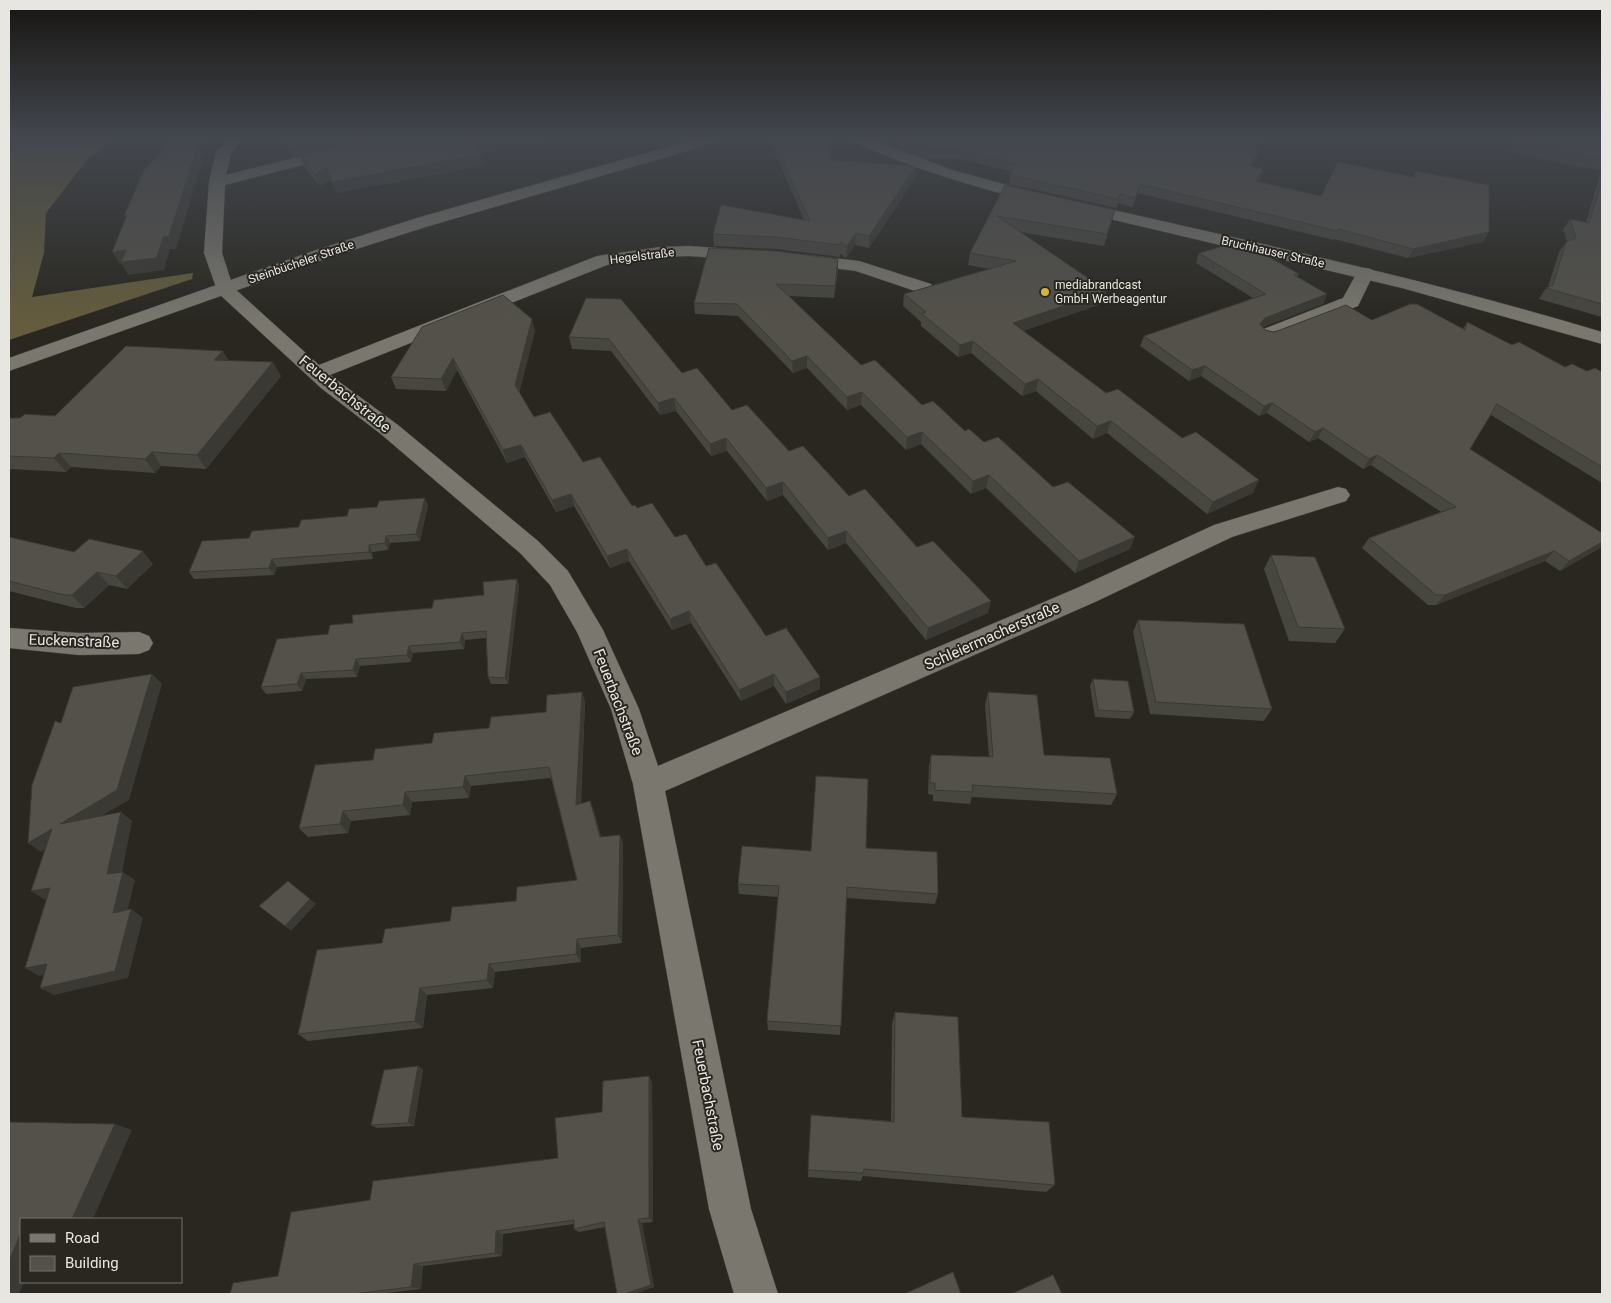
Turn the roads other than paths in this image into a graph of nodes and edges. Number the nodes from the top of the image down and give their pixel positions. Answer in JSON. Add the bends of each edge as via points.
{"nodes":[{"id":1,"x":216,"y":200,"type":"edge"},
{"id":2,"x":501,"y":200,"type":"edge"},
{"id":3,"x":1047,"y":200,"type":"edge"},
{"id":4,"x":766,"y":256,"type":"edge"},
{"id":5,"x":785,"y":258,"type":"edge"},
{"id":6,"x":1365,"y":273,"type":"junction"},
{"id":7,"x":924,"y":288,"type":"edge"},
{"id":8,"x":225,"y":289,"type":"junction"},
{"id":9,"x":1268,"y":334,"type":"edge"},
{"id":10,"x":1602,"y":338,"type":"edge"},
{"id":11,"x":9,"y":365,"type":"edge"},
{"id":12,"x":316,"y":373,"type":"junction"},
{"id":13,"x":1338,"y":495,"type":"dead end"},
{"id":14,"x":9,"y":638,"type":"edge"},
{"id":15,"x":140,"y":643,"type":"dead end"},
{"id":16,"x":648,"y":784,"type":"junction"},
{"id":17,"x":756,"y":1294,"type":"edge"}],
"edges":[{"from":1,"to":8,"type":"street","via":[[213,253]]},
{"from":2,"to":8,"type":"street","name":"Steinbücheler Straße","via":[[319,255]]},
{"from":3,"to":6,"type":"street","name":"Bruchhauser Straße"},
{"from":4,"to":12,"type":"street","name":"Hegelstraße","via":[[689,251],[603,260]]},
{"from":5,"to":7,"type":"street","via":[[859,266]]},
{"from":6,"to":9,"type":"street","via":[[1351,302]]},
{"from":6,"to":10,"type":"street","name":"Bruchhauser Straße","via":[[1534,316]]},
{"from":8,"to":11,"type":"street","name":"Steinbücheler Straße"},
{"from":8,"to":12,"type":"street","name":"Feuerbachstraße"},
{"from":12,"to":16,"type":"street","name":"Feuerbachstraße","via":[[462,490],[529,547],[559,578],[589,628],[625,709]]},
{"from":13,"to":16,"type":"street","name":"Schleiermacherstraße","via":[[1223,531],[1086,595]]},
{"from":14,"to":15,"type":"street","name":"Euckenstraße","via":[[79,644]]},
{"from":16,"to":17,"type":"street","name":"Feuerbachstraße","via":[[730,1209]]}]}
